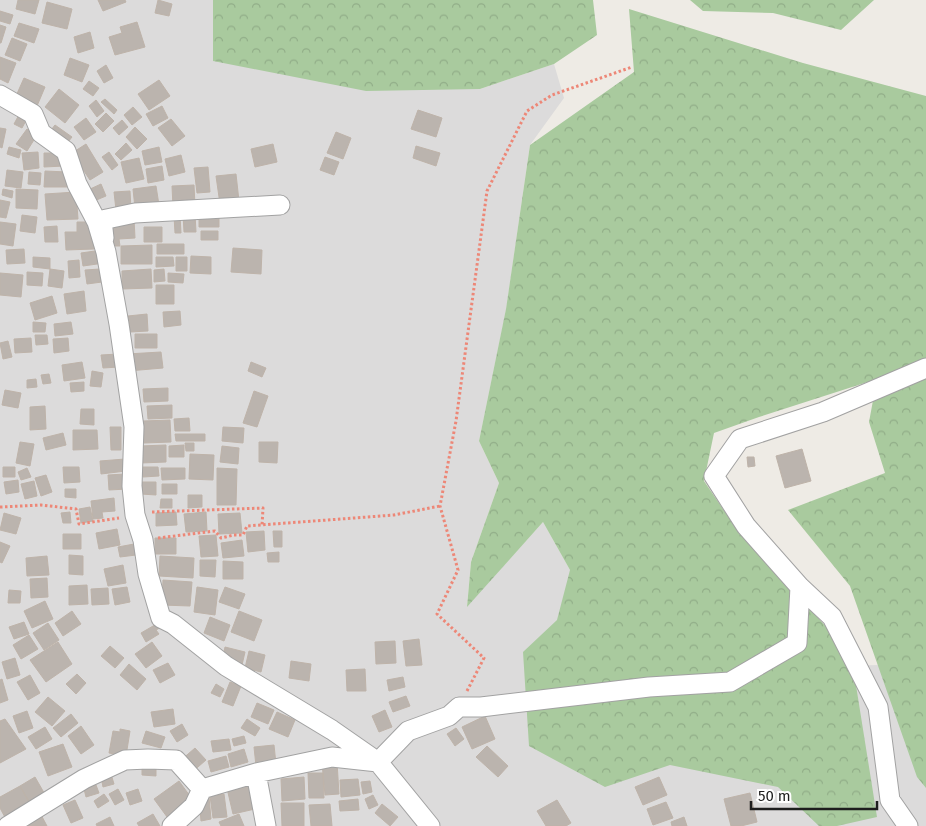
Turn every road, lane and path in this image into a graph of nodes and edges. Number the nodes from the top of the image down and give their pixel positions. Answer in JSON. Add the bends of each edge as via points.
{"nodes":[{"id":1,"x":632,"y":67,"type":"dead end"},
{"id":2,"x":0,"y":95,"type":"edge"},
{"id":3,"x":280,"y":205,"type":"dead end"},
{"id":4,"x":106,"y":252,"type":"junction"},
{"id":5,"x":926,"y":368,"type":"edge"},
{"id":6,"x":440,"y":506,"type":"junction"},
{"id":7,"x":0,"y":507,"type":"edge"},
{"id":8,"x":135,"y":515,"type":"junction"},
{"id":9,"x":262,"y":526,"type":"junction"},
{"id":10,"x":143,"y":540,"type":"junction"},
{"id":11,"x":800,"y":587,"type":"junction"},
{"id":12,"x":459,"y":707,"type":"junction"},
{"id":13,"x":378,"y":762,"type":"junction"},
{"id":14,"x":256,"y":773,"type":"junction"},
{"id":15,"x":202,"y":789,"type":"junction"},
{"id":16,"x":8,"y":826,"type":"edge"},
{"id":17,"x":172,"y":826,"type":"edge"},
{"id":18,"x":266,"y":826,"type":"edge"},
{"id":19,"x":430,"y":826,"type":"edge"},
{"id":20,"x":908,"y":826,"type":"edge"}],
"edges":[{"from":1,"to":6,"type":"path","via":[[552,95],[527,111],[487,191],[456,421]]},
{"from":2,"to":4,"type":"street","via":[[34,114],[41,133],[66,151]]},
{"from":3,"to":4,"type":"street","via":[[135,213],[102,220]]},
{"from":4,"to":8,"type":"street","via":[[134,427],[132,486]]},
{"from":5,"to":11,"type":"street","via":[[823,412],[740,439],[714,476],[746,526]]},
{"from":6,"to":9,"type":"path","via":[[394,515]]},
{"from":6,"to":12,"type":"path","via":[[458,570],[437,614],[484,658]]},
{"from":7,"to":8,"type":"path","via":[[41,504],[76,509],[79,524]]},
{"from":8,"to":9,"type":"path","via":[[156,511],[263,508]]},
{"from":8,"to":10,"type":"street"},
{"from":9,"to":10,"type":"path","via":[[247,526],[243,535],[221,538],[215,531]]},
{"from":10,"to":13,"type":"street","via":[[148,574],[161,618],[226,666]]},
{"from":11,"to":12,"type":"street","via":[[797,643],[730,682]]},
{"from":11,"to":20,"type":"street","via":[[832,617],[878,706],[890,800]]},
{"from":12,"to":13,"type":"street","via":[[449,716],[408,731]]},
{"from":13,"to":14,"type":"street","via":[[332,757]]},
{"from":13,"to":19,"type":"street"},
{"from":14,"to":15,"type":"street"},
{"from":14,"to":18,"type":"street"},
{"from":15,"to":16,"type":"street","via":[[176,760],[124,760],[84,779]]},
{"from":15,"to":17,"type":"street","via":[[194,806]]}]}
